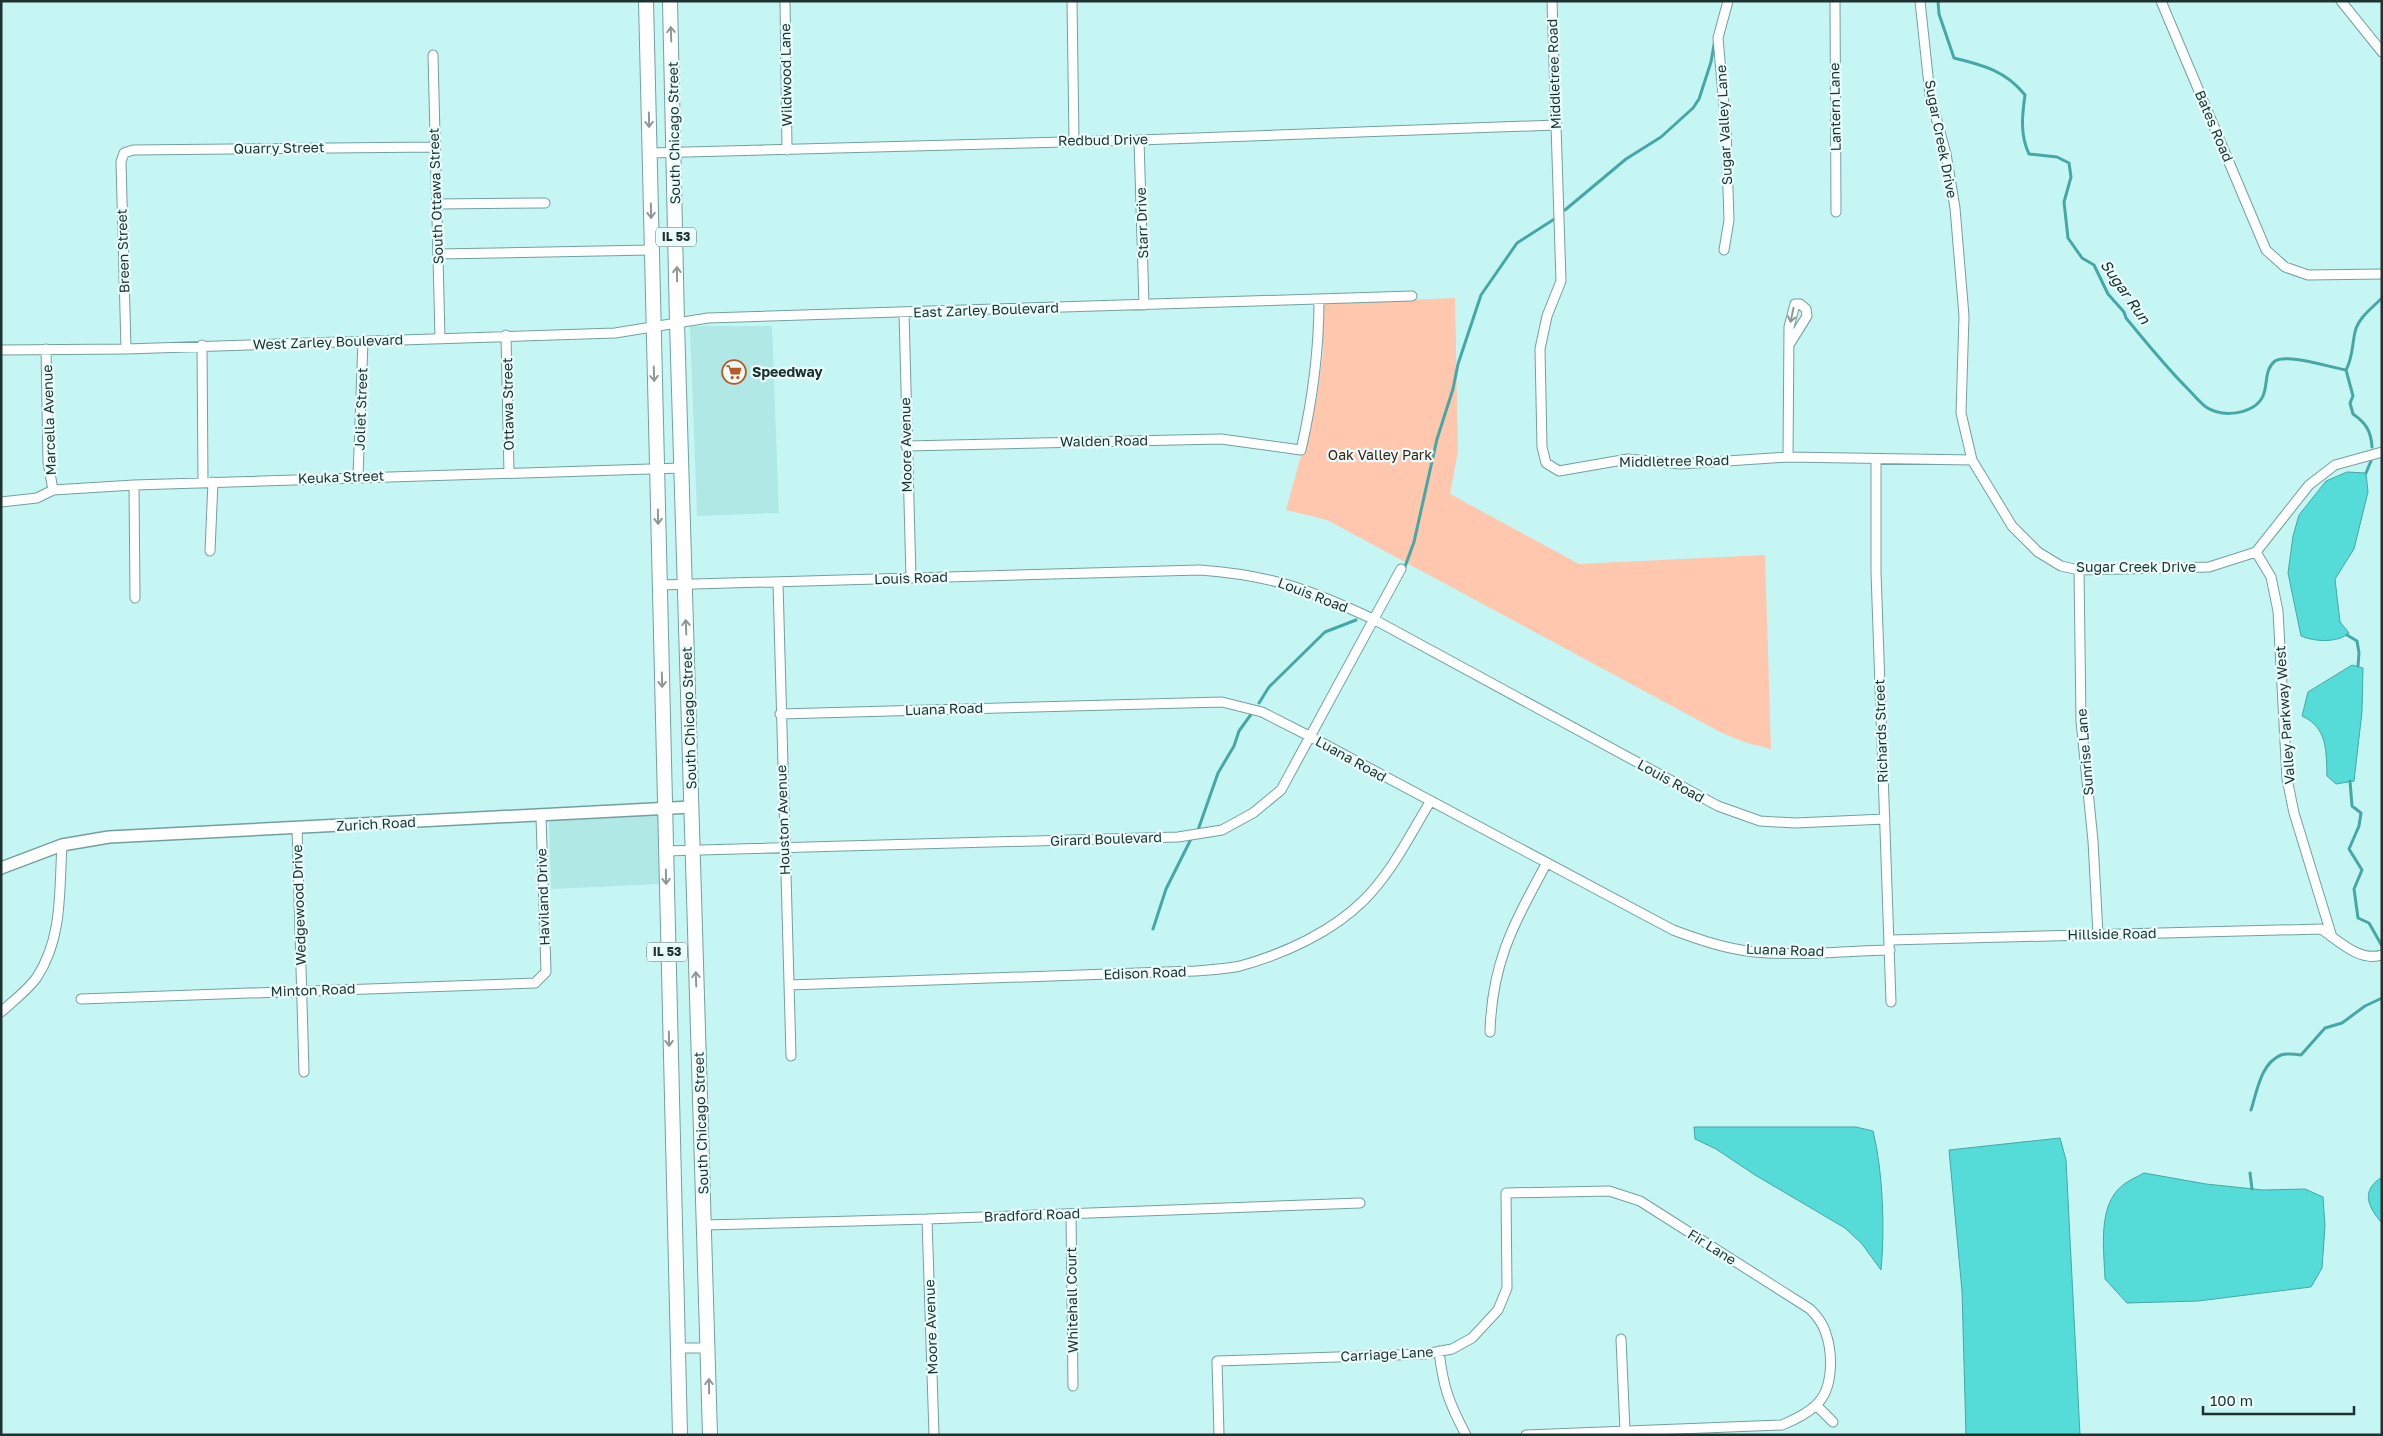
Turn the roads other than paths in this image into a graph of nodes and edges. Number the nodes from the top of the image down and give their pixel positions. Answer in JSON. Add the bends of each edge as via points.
{"nodes":[{"id":1,"x":646,"y":1,"type":"edge"},
{"id":2,"x":670,"y":1,"type":"edge"},
{"id":3,"x":785,"y":1,"type":"edge"},
{"id":4,"x":1072,"y":1,"type":"edge"},
{"id":5,"x":1552,"y":1,"type":"edge"},
{"id":6,"x":1728,"y":1,"type":"edge"},
{"id":7,"x":1834,"y":1,"type":"edge"},
{"id":8,"x":1920,"y":1,"type":"edge"},
{"id":9,"x":2161,"y":1,"type":"edge"},
{"id":10,"x":2340,"y":1,"type":"edge"},
{"id":11,"x":2382,"y":52,"type":"edge"},
{"id":12,"x":433,"y":55,"type":"dead end"},
{"id":13,"x":1556,"y":126,"type":"junction"},
{"id":14,"x":1074,"y":140,"type":"junction"},
{"id":15,"x":1139,"y":140,"type":"junction"},
{"id":16,"x":435,"y":147,"type":"junction"},
{"id":17,"x":787,"y":150,"type":"junction"},
{"id":18,"x":674,"y":152,"type":"junction"},
{"id":19,"x":124,"y":153,"type":"joint"},
{"id":20,"x":650,"y":153,"type":"junction"},
{"id":21,"x":544,"y":203,"type":"dead end"},
{"id":22,"x":436,"y":204,"type":"junction"},
{"id":23,"x":1836,"y":212,"type":"dead end"},
{"id":24,"x":651,"y":250,"type":"junction"},
{"id":25,"x":1724,"y":250,"type":"dead end"},
{"id":26,"x":438,"y":254,"type":"junction"},
{"id":27,"x":2382,"y":274,"type":"edge"},
{"id":28,"x":1412,"y":296,"type":"dead end"},
{"id":29,"x":1319,"y":300,"type":"junction"},
{"id":30,"x":1144,"y":305,"type":"junction"},
{"id":31,"x":904,"y":312,"type":"junction"},
{"id":32,"x":677,"y":323,"type":"junction"},
{"id":33,"x":653,"y":326,"type":"junction"},
{"id":34,"x":506,"y":335,"type":"junction"},
{"id":35,"x":440,"y":338,"type":"junction"},
{"id":36,"x":363,"y":341,"type":"junction"},
{"id":37,"x":202,"y":345,"type":"junction"},
{"id":38,"x":1789,"y":345,"type":"dead end"},
{"id":39,"x":46,"y":349,"type":"junction"},
{"id":40,"x":126,"y":349,"type":"junction"},
{"id":41,"x":1,"y":350,"type":"edge"},
{"id":42,"x":906,"y":446,"type":"junction"},
{"id":43,"x":2382,"y":452,"type":"edge"},
{"id":44,"x":1788,"y":457,"type":"junction"},
{"id":45,"x":1876,"y":460,"type":"junction"},
{"id":46,"x":1972,"y":460,"type":"junction"},
{"id":47,"x":657,"y":468,"type":"junction"},
{"id":48,"x":682,"y":468,"type":"junction"},
{"id":49,"x":510,"y":473,"type":"junction"},
{"id":50,"x":358,"y":476,"type":"junction"},
{"id":51,"x":203,"y":482,"type":"junction"},
{"id":52,"x":213,"y":482,"type":"junction"},
{"id":53,"x":134,"y":485,"type":"junction"},
{"id":54,"x":53,"y":490,"type":"junction"},
{"id":55,"x":1,"y":502,"type":"edge"},
{"id":56,"x":210,"y":551,"type":"dead end"},
{"id":57,"x":2256,"y":552,"type":"junction"},
{"id":58,"x":1401,"y":568,"type":"dead end"},
{"id":59,"x":2079,"y":570,"type":"junction"},
{"id":60,"x":911,"y":578,"type":"junction"},
{"id":61,"x":778,"y":583,"type":"junction"},
{"id":62,"x":660,"y":585,"type":"junction"},
{"id":63,"x":685,"y":586,"type":"junction"},
{"id":64,"x":135,"y":598,"type":"dead end"},
{"id":65,"x":1375,"y":620,"type":"junction"},
{"id":66,"x":780,"y":714,"type":"junction"},
{"id":67,"x":1312,"y":736,"type":"junction"},
{"id":68,"x":1430,"y":802,"type":"junction"},
{"id":69,"x":691,"y":807,"type":"junction"},
{"id":70,"x":664,"y":808,"type":"junction"},
{"id":71,"x":541,"y":816,"type":"junction"},
{"id":72,"x":1884,"y":819,"type":"junction"},
{"id":73,"x":297,"y":828,"type":"junction"},
{"id":74,"x":62,"y":846,"type":"junction"},
{"id":75,"x":784,"y":849,"type":"junction"},
{"id":76,"x":692,"y":851,"type":"junction"},
{"id":77,"x":665,"y":852,"type":"junction"},
{"id":78,"x":1546,"y":864,"type":"junction"},
{"id":79,"x":1,"y":868,"type":"edge"},
{"id":80,"x":2098,"y":934,"type":"junction"},
{"id":81,"x":2332,"y":937,"type":"junction"},
{"id":82,"x":1890,"y":945,"type":"junction"},
{"id":83,"x":2382,"y":955,"type":"edge"},
{"id":84,"x":542,"y":977,"type":"joint"},
{"id":85,"x":789,"y":985,"type":"junction"},
{"id":86,"x":302,"y":991,"type":"junction"},
{"id":87,"x":81,"y":999,"type":"dead end"},
{"id":88,"x":1891,"y":1002,"type":"dead end"},
{"id":89,"x":1,"y":1012,"type":"edge"},
{"id":90,"x":1490,"y":1032,"type":"dead end"},
{"id":91,"x":791,"y":1056,"type":"dead end"},
{"id":92,"x":304,"y":1072,"type":"dead end"},
{"id":93,"x":1506,"y":1193,"type":"joint"},
{"id":94,"x":1360,"y":1203,"type":"dead end"},
{"id":95,"x":1071,"y":1214,"type":"junction"},
{"id":96,"x":927,"y":1220,"type":"junction"},
{"id":97,"x":704,"y":1225,"type":"junction"},
{"id":98,"x":1621,"y":1339,"type":"dead end"},
{"id":99,"x":676,"y":1348,"type":"junction"},
{"id":100,"x":708,"y":1348,"type":"junction"},
{"id":101,"x":1439,"y":1352,"type":"junction"},
{"id":102,"x":1073,"y":1386,"type":"dead end"},
{"id":103,"x":1816,"y":1405,"type":"junction"},
{"id":104,"x":1833,"y":1422,"type":"dead end"},
{"id":105,"x":1625,"y":1431,"type":"junction"},
{"id":106,"x":680,"y":1435,"type":"edge"},
{"id":107,"x":710,"y":1435,"type":"edge"},
{"id":108,"x":934,"y":1435,"type":"edge"},
{"id":109,"x":1219,"y":1435,"type":"edge"},
{"id":110,"x":1466,"y":1435,"type":"edge"},
{"id":111,"x":1526,"y":1435,"type":"edge"}],
"edges":[{"from":1,"to":20,"type":"main road","name":"South Chicago Street","number":"IL 53","one_way":true},
{"from":18,"to":2,"type":"main road","name":"South Chicago Street","number":"IL 53","one_way":true},
{"from":3,"to":17,"type":"street","name":"Wildwood Lane"},
{"from":4,"to":14,"type":"street"},
{"from":5,"to":13,"type":"street","name":"Middletree Road"},
{"from":6,"to":25,"type":"street","name":"Sugar Valley Lane","via":[[1718,38],[1729,220]]},
{"from":7,"to":23,"type":"street","name":"Lantern Lane"},
{"from":8,"to":46,"type":"street","name":"Sugar Creek Drive","via":[[1930,94],[1946,154],[1955,208],[1964,316],[1961,413]]},
{"from":9,"to":27,"type":"street","name":"Bates Road","via":[[2266,250],[2285,267],[2308,275]]},
{"from":10,"to":11,"type":"street"},
{"from":12,"to":16,"type":"street","name":"South Ottawa Street"},
{"from":13,"to":15,"type":"street","name":"Redbud Drive"},
{"from":13,"to":44,"type":"street","name":"Middletree Road","via":[[1561,281],[1547,316],[1540,349],[1542,447],[1546,463],[1559,471],[1628,459],[1681,464]]},
{"from":14,"to":15,"type":"street","name":"Redbud Drive"},
{"from":14,"to":17,"type":"street","name":"Redbud Drive"},
{"from":15,"to":30,"type":"street","name":"Starr Drive"},
{"from":16,"to":19,"type":"street","name":"Quarry Street","via":[[133,150]]},
{"from":16,"to":22,"type":"street","name":"South Ottawa Street"},
{"from":17,"to":18,"type":"street","name":"Redbud Drive"},
{"from":18,"to":20,"type":"street","name":"Redbud Drive"},
{"from":32,"to":18,"type":"main road","name":"South Chicago Street","number":"IL 53","one_way":true},
{"from":19,"to":40,"type":"street","name":"Breen Street","via":[[121,162]]},
{"from":20,"to":24,"type":"main road","name":"South Chicago Street","number":"IL 53","one_way":true},
{"from":21,"to":22,"type":"street"},
{"from":22,"to":26,"type":"street","name":"South Ottawa Street"},
{"from":24,"to":26,"type":"street"},
{"from":24,"to":33,"type":"main road","name":"South Chicago Street","number":"IL 53"},
{"from":26,"to":35,"type":"street","name":"South Ottawa Street"},
{"from":28,"to":29,"type":"street","name":"East Zarley Boulevard"},
{"from":29,"to":30,"type":"street","name":"East Zarley Boulevard"},
{"from":29,"to":42,"type":"street","name":"Walden Road","via":[[1319,347],[1313,400],[1301,450],[1221,439]]},
{"from":30,"to":31,"type":"street","name":"East Zarley Boulevard"},
{"from":31,"to":32,"type":"street","name":"East Zarley Boulevard","via":[[708,318]]},
{"from":31,"to":42,"type":"street","name":"Moore Avenue"},
{"from":32,"to":33,"type":"street","name":"East Zarley Boulevard"},
{"from":32,"to":48,"type":"main road","name":"South Chicago Street","number":"IL 53"},
{"from":33,"to":34,"type":"street","name":"West Zarley Boulevard","via":[[615,333]]},
{"from":33,"to":47,"type":"main road","name":"South Chicago Street","number":"IL 53","one_way":true},
{"from":34,"to":35,"type":"street","name":"West Zarley Boulevard"},
{"from":34,"to":49,"type":"street","name":"Ottawa Street"},
{"from":35,"to":36,"type":"street","name":"West Zarley Boulevard"},
{"from":36,"to":37,"type":"street","name":"West Zarley Boulevard"},
{"from":36,"to":50,"type":"street","name":"Joliet Street"},
{"from":37,"to":40,"type":"street","name":"West Zarley Boulevard"},
{"from":37,"to":51,"type":"street"},
{"from":38,"to":44,"type":"street"},
{"from":39,"to":40,"type":"street","name":"West Zarley Boulevard"},
{"from":39,"to":41,"type":"street","name":"West Zarley Boulevard"},
{"from":39,"to":54,"type":"street","name":"Marcella Avenue","via":[[48,462]]},
{"from":42,"to":60,"type":"street","name":"Moore Avenue"},
{"from":43,"to":57,"type":"street","via":[[2335,465],[2309,484]]},
{"from":44,"to":45,"type":"street","name":"Middletree Road"},
{"from":45,"to":46,"type":"street","name":"Middletree Road"},
{"from":45,"to":72,"type":"street","name":"Richards Street"},
{"from":46,"to":59,"type":"street","name":"Sugar Creek Drive","via":[[2012,526],[2038,552],[2061,566]]},
{"from":47,"to":48,"type":"street","name":"Keuka Street"},
{"from":47,"to":49,"type":"street","name":"Keuka Street"},
{"from":47,"to":62,"type":"main road","name":"South Chicago Street","number":"IL 53","one_way":true},
{"from":48,"to":63,"type":"main road","name":"South Chicago Street","number":"IL 53"},
{"from":49,"to":50,"type":"street","name":"Keuka Street"},
{"from":50,"to":52,"type":"street","name":"Keuka Street"},
{"from":51,"to":52,"type":"street","name":"Keuka Street"},
{"from":51,"to":53,"type":"street","name":"Keuka Street"},
{"from":52,"to":56,"type":"street"},
{"from":53,"to":54,"type":"street","name":"Keuka Street"},
{"from":53,"to":64,"type":"street"},
{"from":54,"to":55,"type":"street","name":"Keuka Street","via":[[37,498]]},
{"from":57,"to":59,"type":"street","name":"Sugar Creek Drive","via":[[2210,567]]},
{"from":57,"to":81,"type":"street","name":"Valley Parkway West","via":[[2271,577],[2278,611],[2287,778],[2294,813]]},
{"from":58,"to":65,"type":"street","name":"Girard Boulevard"},
{"from":59,"to":80,"type":"street","name":"Sunrise Lane","via":[[2081,721]]},
{"from":60,"to":61,"type":"street","name":"Louis Road"},
{"from":60,"to":65,"type":"street","name":"Louis Road","via":[[1200,570],[1241,573],[1284,582]]},
{"from":61,"to":63,"type":"street","name":"Louis Road"},
{"from":61,"to":66,"type":"street","name":"Houston Avenue"},
{"from":62,"to":63,"type":"street","name":"Louis Road"},
{"from":62,"to":70,"type":"main road","name":"South Chicago Street","number":"IL 53","one_way":true},
{"from":69,"to":63,"type":"main road","name":"South Chicago Street","number":"IL 53","one_way":true},
{"from":65,"to":67,"type":"street","name":"Girard Boulevard"},
{"from":65,"to":72,"type":"street","name":"Louis Road","via":[[1718,806],[1760,821],[1796,823]]},
{"from":66,"to":67,"type":"street","name":"Luana Road","via":[[1222,702],[1262,712]]},
{"from":66,"to":75,"type":"street","name":"Houston Avenue"},
{"from":67,"to":68,"type":"street","name":"Luana Road"},
{"from":67,"to":75,"type":"street","name":"Girard Boulevard","via":[[1281,790],[1254,813],[1222,830],[1178,837]]},
{"from":68,"to":78,"type":"street","name":"Luana Road"},
{"from":68,"to":85,"type":"street","name":"Edison Road","via":[[1392,866],[1364,900],[1324,930],[1291,948],[1239,966],[1195,971]]},
{"from":69,"to":70,"type":"street","name":"Zurich Road"},
{"from":69,"to":76,"type":"main road","name":"South Chicago Street","number":"IL 53"},
{"from":70,"to":71,"type":"street","name":"Zurich Road"},
{"from":70,"to":77,"type":"main road","name":"South Chicago Street","number":"IL 53"},
{"from":71,"to":73,"type":"street","name":"Zurich Road"},
{"from":71,"to":84,"type":"street","name":"Haviland Drive","via":[[546,972]]},
{"from":72,"to":82,"type":"street","name":"Richards Street"},
{"from":73,"to":74,"type":"street","name":"Zurich Road","via":[[110,837]]},
{"from":73,"to":86,"type":"street","name":"Wedgewood Drive"},
{"from":74,"to":79,"type":"street","name":"Zurich Road"},
{"from":74,"to":89,"type":"street","via":[[58,923],[52,949],[36,978]]},
{"from":75,"to":76,"type":"street","name":"Girard Boulevard"},
{"from":75,"to":85,"type":"street","name":"Houston Avenue"},
{"from":76,"to":77,"type":"street","name":"Girard Boulevard"},
{"from":97,"to":76,"type":"main road","name":"South Chicago Street","number":"IL 53","one_way":true},
{"from":77,"to":99,"type":"main road","name":"South Chicago Street","number":"IL 53","one_way":true},
{"from":78,"to":82,"type":"street","name":"Luana Road","via":[[1673,930],[1716,945],[1755,952],[1791,953]]},
{"from":78,"to":90,"type":"street","via":[[1506,941],[1491,1002]]},
{"from":80,"to":81,"type":"street","name":"Hillside Road","via":[[2321,929]]},
{"from":80,"to":82,"type":"street","name":"Hillside Road"},
{"from":81,"to":83,"type":"street","name":"Hillside Road","via":[[2353,952],[2372,958]]},
{"from":82,"to":88,"type":"street","name":"Richards Street"},
{"from":84,"to":86,"type":"street","name":"Minton Road","via":[[535,983]]},
{"from":85,"to":91,"type":"street","name":"Houston Avenue"},
{"from":86,"to":87,"type":"street","name":"Minton Road"},
{"from":86,"to":92,"type":"street","name":"Wedgewood Drive"},
{"from":93,"to":101,"type":"street","name":"Carriage Lane","via":[[1507,1288],[1498,1310],[1472,1338]]},
{"from":93,"to":103,"type":"street","name":"Fir Lane","via":[[1609,1191],[1624,1194],[1810,1309],[1825,1329],[1829,1346],[1828,1381],[1824,1395]]},
{"from":94,"to":95,"type":"street","name":"Bradford Road"},
{"from":95,"to":96,"type":"street","name":"Bradford Road"},
{"from":95,"to":102,"type":"street","name":"Whitehall Court"},
{"from":96,"to":97,"type":"street","name":"Bradford Road"},
{"from":96,"to":108,"type":"street","name":"Moore Avenue"},
{"from":97,"to":100,"type":"main road","name":"South Chicago Street","number":"IL 53"},
{"from":98,"to":105,"type":"street"},
{"from":99,"to":100,"type":"street"},
{"from":99,"to":106,"type":"main road","name":"South Chicago Street","number":"IL 53"},
{"from":107,"to":100,"type":"main road","name":"South Chicago Street","number":"IL 53","one_way":true},
{"from":101,"to":109,"type":"street","name":"Carriage Lane","via":[[1217,1361]]},
{"from":101,"to":110,"type":"street","via":[[1448,1400]]},
{"from":103,"to":104,"type":"street"},
{"from":103,"to":105,"type":"street","via":[[1797,1418],[1770,1427]]},
{"from":105,"to":111,"type":"street"}]}
